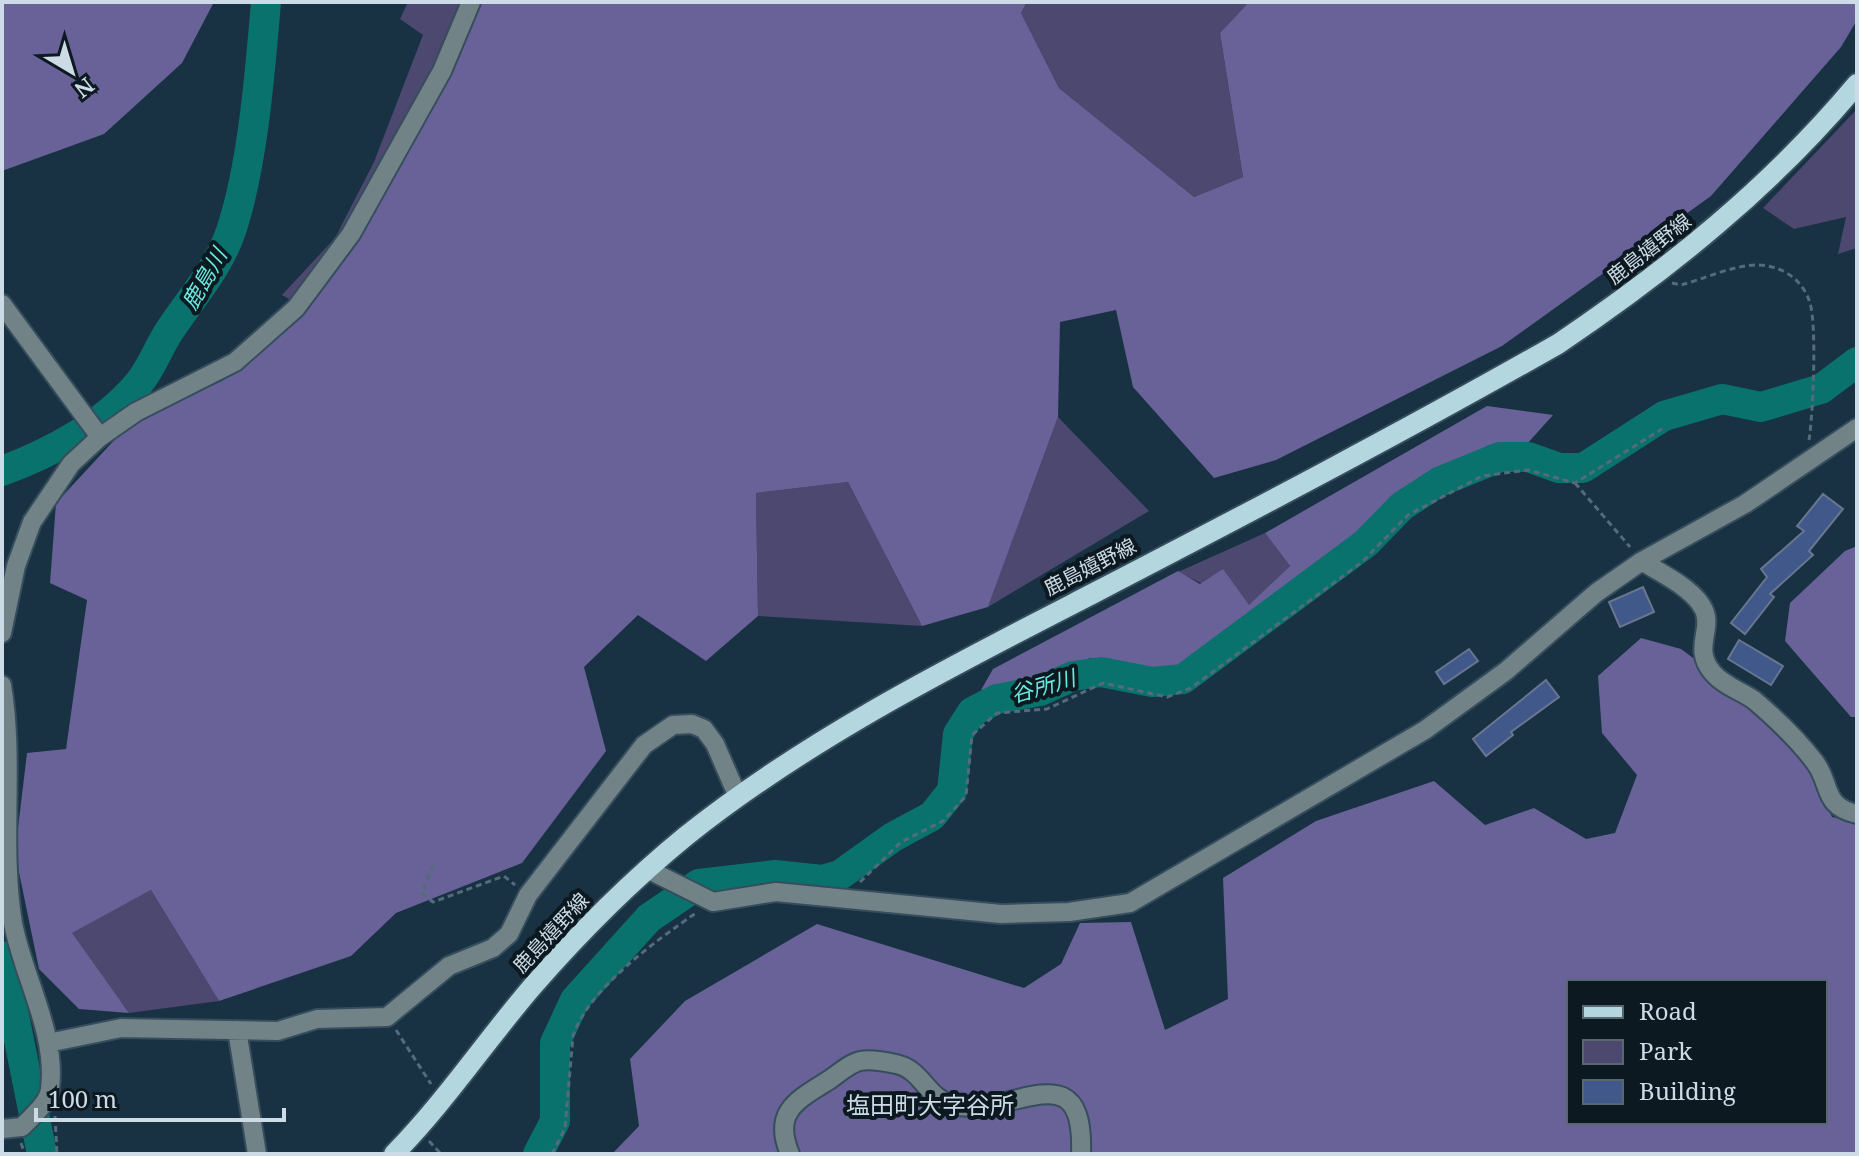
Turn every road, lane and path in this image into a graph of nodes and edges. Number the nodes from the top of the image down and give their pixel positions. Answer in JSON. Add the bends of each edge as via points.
{"nodes":[{"id":1,"x":471,"y":2,"type":"edge"},
{"id":2,"x":1857,"y":84,"type":"edge"},
{"id":3,"x":1653,"y":280,"type":"junction"},
{"id":4,"x":2,"y":304,"type":"edge"},
{"id":5,"x":1814,"y":412,"type":"dead end"},
{"id":6,"x":1857,"y":428,"type":"edge"},
{"id":7,"x":1662,"y":429,"type":"dead end"},
{"id":8,"x":100,"y":437,"type":"junction"},
{"id":9,"x":1575,"y":483,"type":"junction"},
{"id":10,"x":1642,"y":561,"type":"junction"},
{"id":11,"x":2,"y":633,"type":"edge"},
{"id":12,"x":2,"y":685,"type":"edge"},
{"id":13,"x":738,"y":797,"type":"junction"},
{"id":14,"x":1857,"y":814,"type":"edge"},
{"id":15,"x":433,"y":865,"type":"dead end"},
{"id":16,"x":647,"y":869,"type":"junction"},
{"id":17,"x":528,"y":895,"type":"junction"},
{"id":18,"x":842,"y":899,"type":"junction"},
{"id":19,"x":713,"y":902,"type":"junction"},
{"id":20,"x":387,"y":1017,"type":"junction"},
{"id":21,"x":237,"y":1030,"type":"junction"},
{"id":22,"x":48,"y":1043,"type":"junction"},
{"id":23,"x":48,"y":1099,"type":"junction"},
{"id":24,"x":442,"y":1102,"type":"junction"},
{"id":25,"x":2,"y":1129,"type":"edge"},
{"id":26,"x":57,"y":1154,"type":"edge"},
{"id":27,"x":257,"y":1154,"type":"edge"},
{"id":28,"x":394,"y":1154,"type":"edge"},
{"id":29,"x":552,"y":1154,"type":"edge"},
{"id":30,"x":790,"y":1154,"type":"edge"},
{"id":31,"x":1081,"y":1154,"type":"edge"}],
"edges":[{"from":1,"to":8,"type":"street","via":[[442,71],[351,234],[296,308],[235,362],[136,412]]},
{"from":2,"to":3,"type":"main road","name":"鹿島嬉野線","via":[[1747,200]]},
{"from":3,"to":5,"type":"path","via":[[1681,285],[1756,265],[1782,269],[1803,288],[1811,306]]},
{"from":3,"to":13,"type":"main road","name":"鹿島嬉野線","via":[[1558,344],[945,672],[795,756]]},
{"from":4,"to":8,"type":"street"},
{"from":6,"to":10,"type":"street","via":[[1745,504]]},
{"from":7,"to":9,"type":"path"},
{"from":8,"to":11,"type":"street","via":[[71,464],[32,522]]},
{"from":9,"to":10,"type":"path"},
{"from":9,"to":18,"type":"path","via":[[1528,470],[1482,476],[1408,515],[1362,562],[1191,688],[1167,697],[1103,683],[1047,709],[997,713],[972,735],[966,796],[943,821],[901,842]]},
{"from":10,"to":14,"type":"street","via":[[1696,598],[1706,613],[1704,660],[1714,675],[1754,701],[1816,763],[1827,794],[1843,811]]},
{"from":10,"to":18,"type":"street","via":[[1425,730],[1130,903],[1001,914]]},
{"from":12,"to":22,"type":"street","via":[[9,723],[4,801],[13,923]]},
{"from":13,"to":16,"type":"main road","name":"鹿島嬉野線"},
{"from":13,"to":17,"type":"street","via":[[704,729],[673,725],[644,745]]},
{"from":15,"to":17,"type":"path","via":[[422,893],[433,902],[504,876]]},
{"from":16,"to":19,"type":"street"},
{"from":16,"to":24,"type":"main road","name":"鹿島嬉野線","via":[[532,988]]},
{"from":17,"to":20,"type":"street","via":[[509,934],[493,948],[449,966]]},
{"from":18,"to":19,"type":"street","via":[[776,892]]},
{"from":19,"to":29,"type":"path","via":[[627,966],[578,1021],[565,1128]]},
{"from":20,"to":21,"type":"street","via":[[317,1019],[278,1031]]},
{"from":20,"to":24,"type":"path"},
{"from":21,"to":22,"type":"street","via":[[121,1028]]},
{"from":21,"to":27,"type":"street"},
{"from":22,"to":23,"type":"street"},
{"from":23,"to":25,"type":"street","via":[[22,1127]]},
{"from":23,"to":26,"type":"path","via":[[55,1111]]},
{"from":24,"to":28,"type":"main road","name":"鹿島嬉野線"},
{"from":30,"to":31,"type":"street","via":[[783,1138],[784,1119],[795,1102],[859,1061],[899,1064],[952,1105],[985,1107],[1043,1092],[1066,1098],[1077,1109],[1082,1126]]}]}
